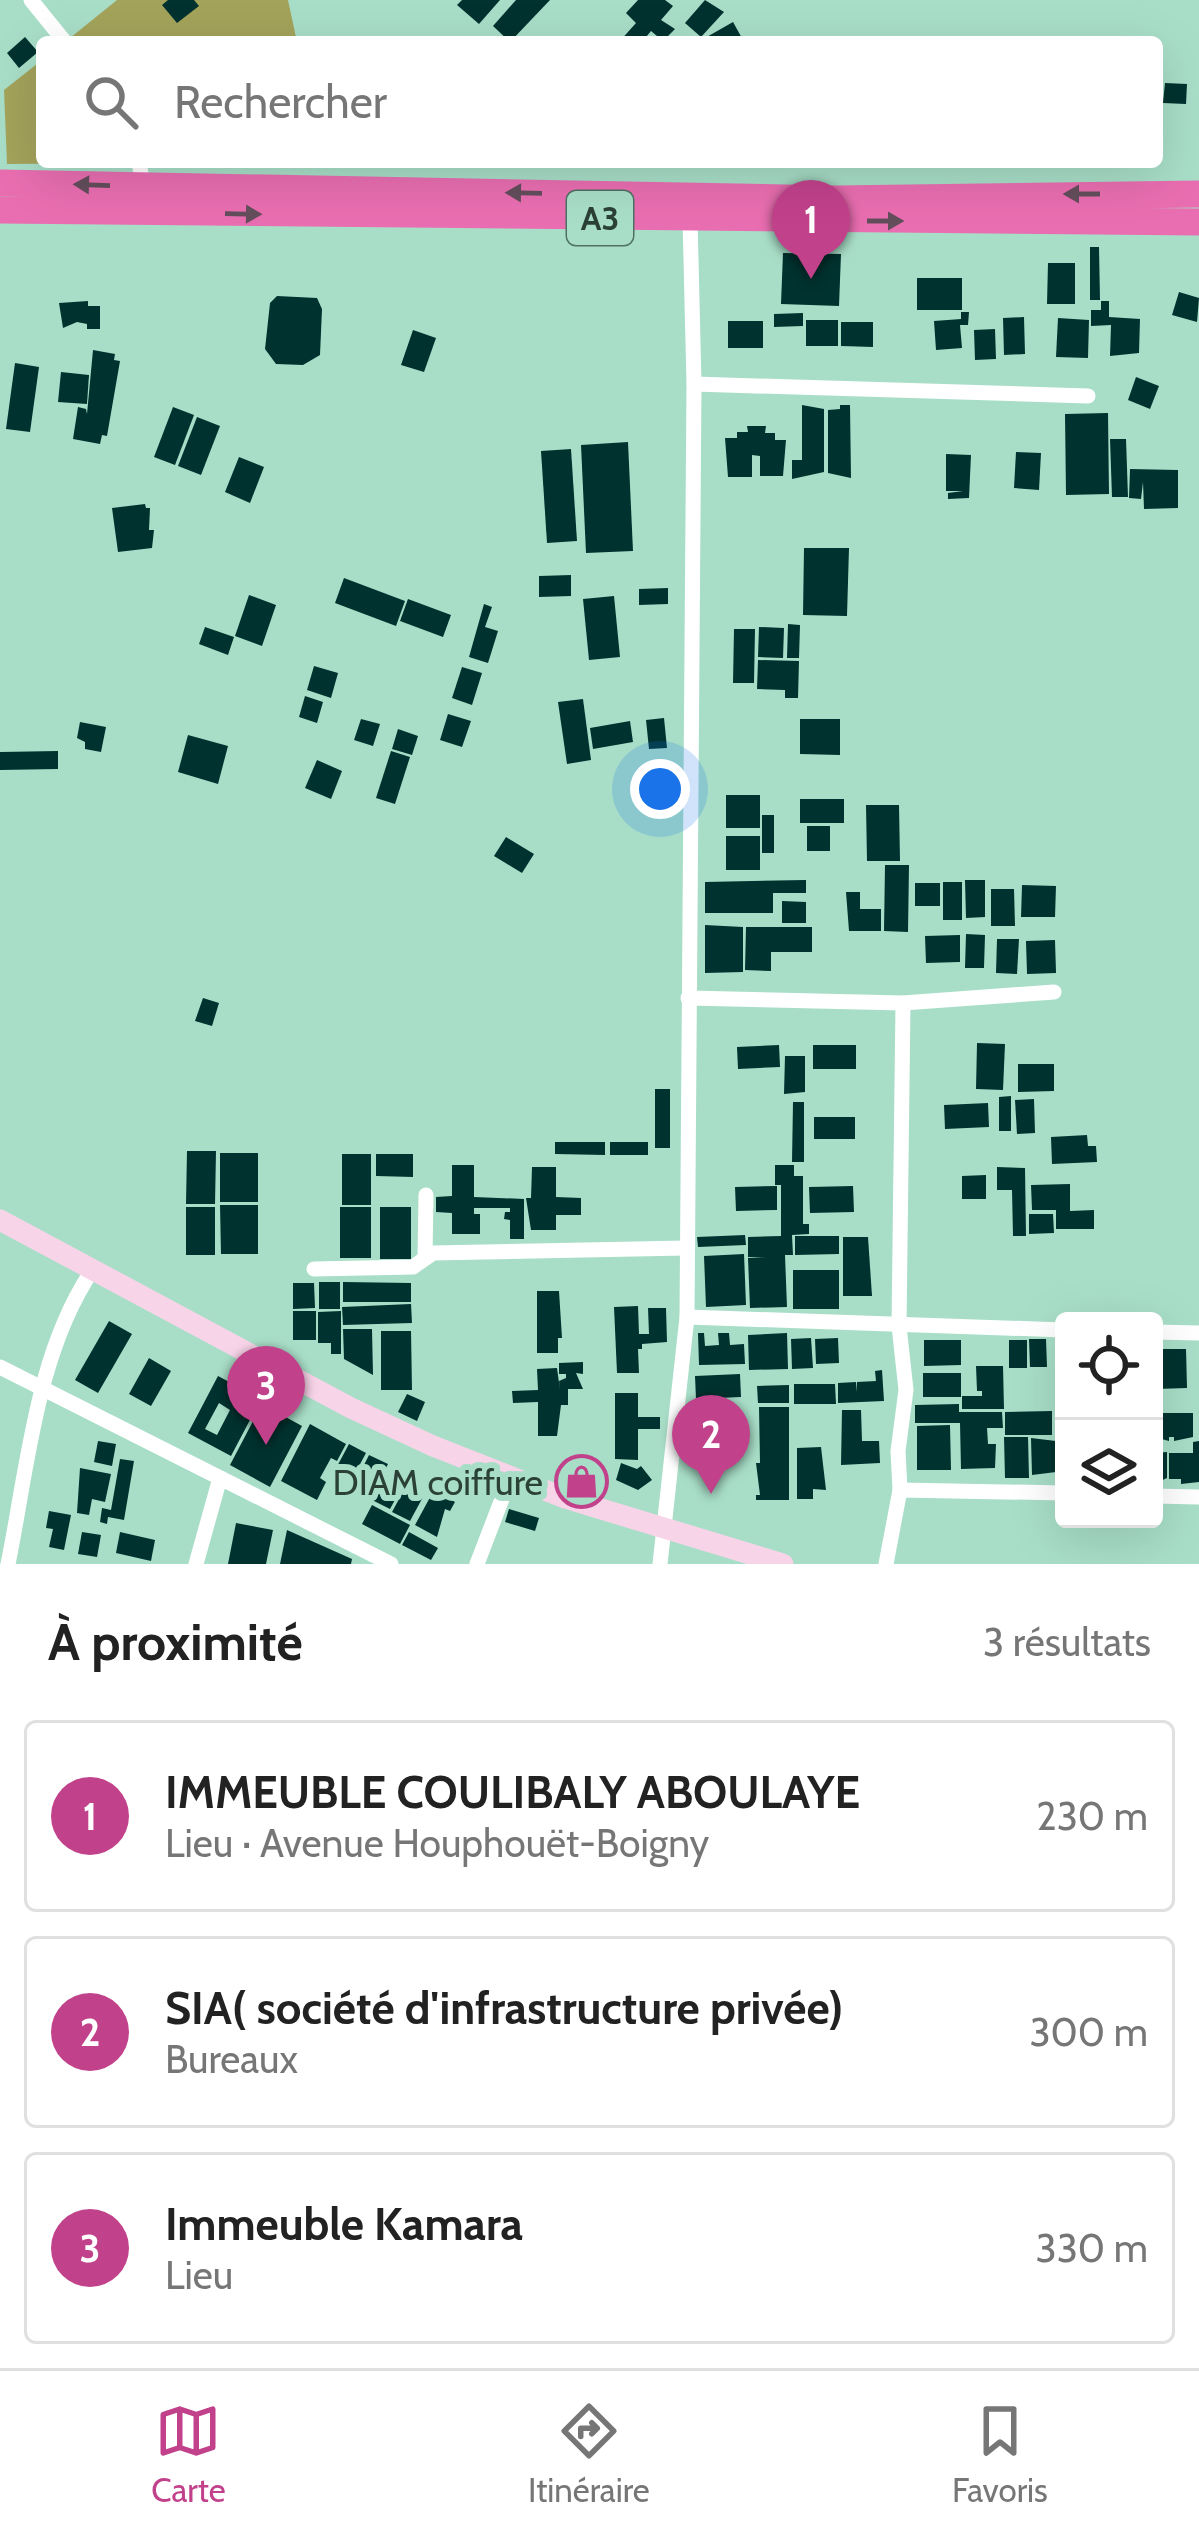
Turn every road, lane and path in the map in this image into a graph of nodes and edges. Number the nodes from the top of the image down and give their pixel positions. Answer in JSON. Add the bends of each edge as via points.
{"nodes":[{"id":1,"x":31,"y":0,"type":"edge"},
{"id":2,"x":60,"y":36,"type":"edge"},
{"id":3,"x":0,"y":183,"type":"edge"},
{"id":4,"x":143,"y":187,"type":"edge"},
{"id":5,"x":1199,"y":194,"type":"edge"},
{"id":6,"x":0,"y":210,"type":"edge"},
{"id":7,"x":690,"y":218,"type":"junction"},
{"id":8,"x":1199,"y":222,"type":"edge"},
{"id":9,"x":694,"y":383,"type":"junction"},
{"id":10,"x":1088,"y":396,"type":"dead end"},
{"id":11,"x":1054,"y":992,"type":"dead end"},
{"id":12,"x":688,"y":998,"type":"junction"},
{"id":13,"x":903,"y":1003,"type":"junction"},
{"id":14,"x":426,"y":1196,"type":"dead end"},
{"id":15,"x":0,"y":1220,"type":"edge"},
{"id":16,"x":686,"y":1248,"type":"junction"},
{"id":17,"x":425,"y":1258,"type":"junction"},
{"id":18,"x":93,"y":1269,"type":"junction"},
{"id":19,"x":314,"y":1269,"type":"dead end"},
{"id":20,"x":687,"y":1318,"type":"junction"},
{"id":21,"x":899,"y":1326,"type":"junction"},
{"id":22,"x":1055,"y":1330,"type":"edge"},
{"id":23,"x":1163,"y":1332,"type":"edge"},
{"id":24,"x":1199,"y":1333,"type":"edge"},
{"id":25,"x":0,"y":1367,"type":"edge"},
{"id":26,"x":43,"y":1390,"type":"junction"},
{"id":27,"x":220,"y":1478,"type":"junction"},
{"id":28,"x":510,"y":1478,"type":"junction"},
{"id":29,"x":900,"y":1490,"type":"junction"},
{"id":30,"x":1055,"y":1493,"type":"edge"},
{"id":31,"x":1163,"y":1496,"type":"edge"},
{"id":32,"x":1199,"y":1497,"type":"edge"},
{"id":33,"x":666,"y":1529,"type":"junction"},
{"id":34,"x":363,"y":1557,"type":"edge"},
{"id":35,"x":8,"y":1564,"type":"edge"},
{"id":36,"x":196,"y":1564,"type":"edge"},
{"id":37,"x":391,"y":1564,"type":"edge"},
{"id":38,"x":477,"y":1564,"type":"edge"},
{"id":39,"x":660,"y":1564,"type":"edge"},
{"id":40,"x":783,"y":1564,"type":"edge"},
{"id":41,"x":886,"y":1564,"type":"edge"}],
"edges":[{"from":1,"to":2,"type":"street"},
{"from":4,"to":3,"type":"highway","number":"A3","one_way":true},
{"from":5,"to":4,"type":"highway","number":"A3","one_way":true,"via":[[836,199]]},
{"from":4,"to":6,"type":"highway","number":"A3"},
{"from":4,"to":7,"type":"highway","number":"A3","one_way":true},
{"from":7,"to":8,"type":"highway","number":"A3","one_way":true},
{"from":7,"to":9,"type":"street"},
{"from":9,"to":10,"type":"street"},
{"from":9,"to":12,"type":"street"},
{"from":11,"to":13,"type":"street"},
{"from":12,"to":13,"type":"street"},
{"from":12,"to":16,"type":"street"},
{"from":13,"to":21,"type":"street"},
{"from":14,"to":17,"type":"street"},
{"from":15,"to":18,"type":"main road"},
{"from":16,"to":17,"type":"street"},
{"from":16,"to":20,"type":"street"},
{"from":17,"to":19,"type":"street","via":[[413,1267]]},
{"from":18,"to":26,"type":"street","via":[[62,1324]]},
{"from":18,"to":28,"type":"main road","via":[[351,1408]]},
{"from":20,"to":21,"type":"street"},
{"from":20,"to":33,"type":"street"},
{"from":21,"to":22,"type":"street"},
{"from":21,"to":29,"type":"street","via":[[906,1390]]},
{"from":23,"to":24,"type":"street"},
{"from":25,"to":26,"type":"street"},
{"from":26,"to":27,"type":"street"},
{"from":26,"to":35,"type":"street"},
{"from":27,"to":34,"type":"street"},
{"from":27,"to":36,"type":"street"},
{"from":28,"to":33,"type":"main road"},
{"from":28,"to":38,"type":"street"},
{"from":29,"to":30,"type":"street"},
{"from":29,"to":41,"type":"street"},
{"from":31,"to":32,"type":"street"},
{"from":33,"to":39,"type":"street"},
{"from":33,"to":40,"type":"main road"},
{"from":34,"to":37,"type":"street"}]}
